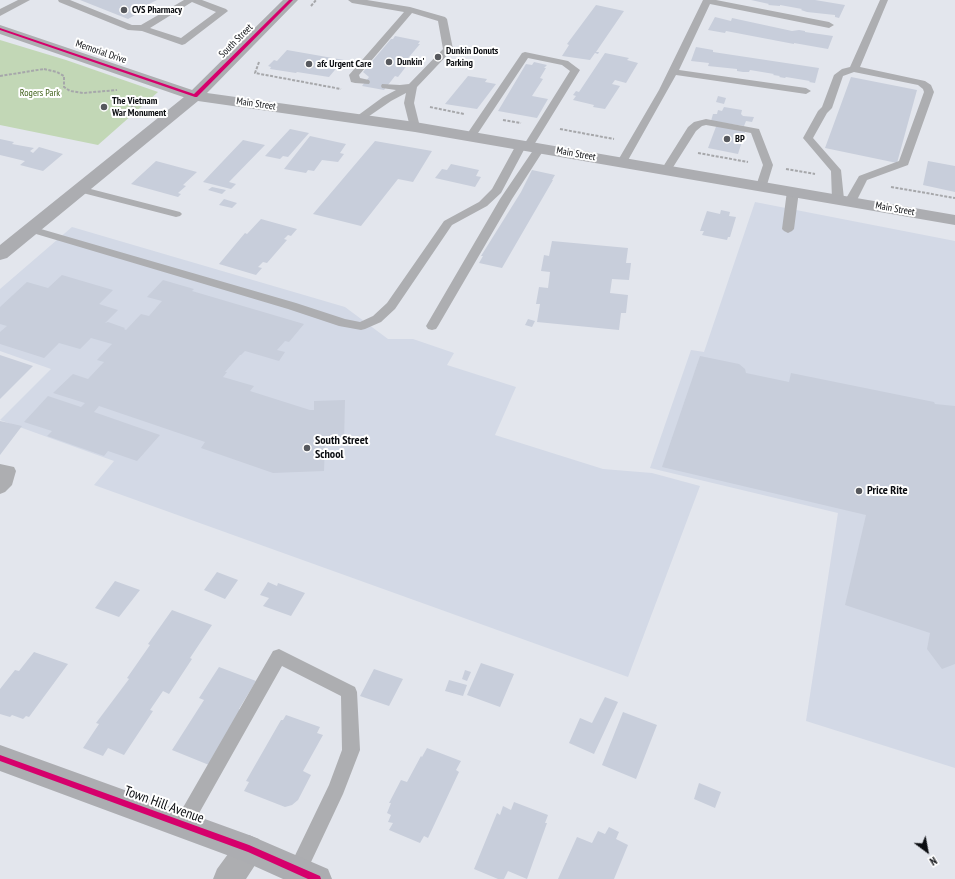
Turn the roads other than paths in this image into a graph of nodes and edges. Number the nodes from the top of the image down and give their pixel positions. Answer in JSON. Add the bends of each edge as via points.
{"nodes":[{"id":1,"x":25,"y":0,"type":"edge"},
{"id":2,"x":62,"y":0,"type":"edge"},
{"id":3,"x":190,"y":0,"type":"edge"},
{"id":4,"x":194,"y":0,"type":"edge"},
{"id":5,"x":291,"y":0,"type":"edge"},
{"id":6,"x":352,"y":0,"type":"edge"},
{"id":7,"x":884,"y":0,"type":"edge"},
{"id":8,"x":708,"y":1,"type":"edge"},
{"id":9,"x":410,"y":10,"type":"junction"},
{"id":10,"x":0,"y":13,"type":"edge"},
{"id":11,"x":829,"y":25,"type":"dead end"},
{"id":12,"x":142,"y":28,"type":"junction"},
{"id":13,"x":0,"y":29,"type":"edge"},
{"id":14,"x":854,"y":69,"type":"junction"},
{"id":15,"x":673,"y":72,"type":"junction"},
{"id":16,"x":365,"y":82,"type":"dead end"},
{"id":17,"x":386,"y":86,"type":"dead end"},
{"id":18,"x":412,"y":86,"type":"junction"},
{"id":19,"x":806,"y":91,"type":"dead end"},
{"id":20,"x":196,"y":96,"type":"junction"},
{"id":21,"x":358,"y":119,"type":"junction"},
{"id":22,"x":415,"y":127,"type":"junction"},
{"id":23,"x":470,"y":137,"type":"junction"},
{"id":24,"x":529,"y":147,"type":"junction"},
{"id":25,"x":622,"y":162,"type":"junction"},
{"id":26,"x":666,"y":170,"type":"junction"},
{"id":27,"x":762,"y":186,"type":"junction"},
{"id":28,"x":79,"y":189,"type":"junction"},
{"id":29,"x":793,"y":191,"type":"junction"},
{"id":30,"x":844,"y":200,"type":"junction"},
{"id":31,"x":176,"y":214,"type":"dead end"},
{"id":32,"x":955,"y":220,"type":"edge"},
{"id":33,"x":30,"y":229,"type":"junction"},
{"id":34,"x":788,"y":229,"type":"dead end"},
{"id":35,"x":0,"y":254,"type":"edge"},
{"id":36,"x":432,"y":326,"type":"dead end"},
{"id":37,"x":0,"y":469,"type":"edge"},
{"id":38,"x":0,"y":488,"type":"edge"},
{"id":39,"x":0,"y":758,"type":"edge"},
{"id":40,"x":182,"y":825,"type":"junction"},
{"id":41,"x":249,"y":849,"type":"junction"},
{"id":42,"x":307,"y":874,"type":"edge"},
{"id":43,"x":228,"y":879,"type":"edge"}],
"edges":[{"from":1,"to":10,"type":"lane"},
{"from":2,"to":12,"type":"lane","via":[[131,28]]},
{"from":3,"to":12,"type":"lane"},
{"from":4,"to":12,"type":"lane","via":[[223,11],[182,42]]},
{"from":5,"to":20,"type":"main road","name":"South Street"},
{"from":6,"to":9,"type":"lane"},
{"from":7,"to":14,"type":"lane"},
{"from":8,"to":11,"type":"lane"},
{"from":8,"to":15,"type":"lane"},
{"from":9,"to":16,"type":"lane","via":[[354,75],[355,80]]},
{"from":9,"to":18,"type":"lane","via":[[442,19],[448,49]]},
{"from":13,"to":20,"type":"street","name":"Memorial Drive"},
{"from":14,"to":30,"type":"lane","via":[[839,74],[827,108],[808,138],[836,170]]},
{"from":14,"to":30,"type":"lane","via":[[921,83],[929,92],[904,163],[863,178]]},
{"from":15,"to":19,"type":"lane"},
{"from":15,"to":25,"type":"lane"},
{"from":17,"to":18,"type":"lane"},
{"from":18,"to":21,"type":"lane"},
{"from":18,"to":22,"type":"lane","via":[[409,103]]},
{"from":20,"to":21,"type":"main road","name":"Main Street"},
{"from":20,"to":28,"type":"main road","name":"South Street"},
{"from":21,"to":22,"type":"main road","name":"Main Street"},
{"from":22,"to":23,"type":"main road","name":"Main Street"},
{"from":23,"to":24,"type":"main road","name":"Main Street"},
{"from":23,"to":24,"type":"lane","via":[[525,55],[565,63],[575,70],[539,126]]},
{"from":24,"to":25,"type":"main road","name":"Main Street"},
{"from":24,"to":33,"type":"lane","via":[[497,191],[483,204],[448,222],[391,306],[377,319],[361,326],[343,323]]},
{"from":24,"to":36,"type":"lane","via":[[506,199]]},
{"from":25,"to":26,"type":"main road","name":"Main Street"},
{"from":26,"to":27,"type":"main road","name":"Main Street"},
{"from":26,"to":27,"type":"lane","via":[[692,129],[706,122],[756,131],[768,166]]},
{"from":27,"to":29,"type":"main road","name":"Main Street"},
{"from":28,"to":31,"type":"lane"},
{"from":28,"to":33,"type":"main road","name":"South Street"},
{"from":29,"to":30,"type":"main road","name":"Main Street"},
{"from":29,"to":34,"type":"lane"},
{"from":30,"to":32,"type":"main road","name":"Main Street"},
{"from":33,"to":35,"type":"main road","name":"South Street"},
{"from":37,"to":38,"type":"lane","via":[[9,471],[7,481]]},
{"from":39,"to":40,"type":"main road","name":"Town Hill Avenue"},
{"from":40,"to":41,"type":"main road","name":"Town Hill Avenue"},
{"from":40,"to":42,"type":"lane","via":[[279,656],[349,692],[351,750]]},
{"from":41,"to":42,"type":"main road","name":"Town Hill Avenue"},
{"from":41,"to":43,"type":"street"}]}
